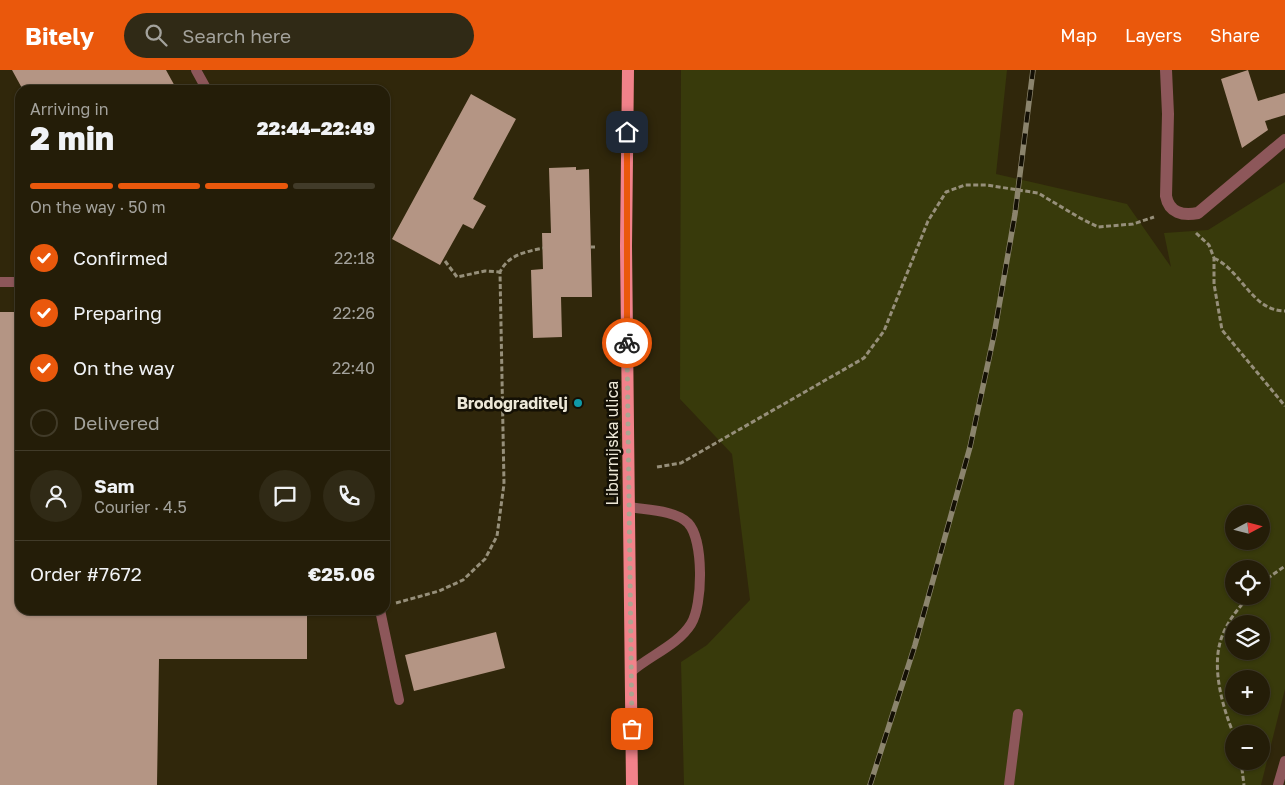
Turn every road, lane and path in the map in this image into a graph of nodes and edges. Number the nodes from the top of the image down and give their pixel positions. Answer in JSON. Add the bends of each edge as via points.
{"nodes":[{"id":1,"x":196,"y":70,"type":"edge"},
{"id":2,"x":628,"y":70,"type":"edge"},
{"id":3,"x":1166,"y":70,"type":"edge"},
{"id":4,"x":204,"y":85,"type":"edge"},
{"id":5,"x":1285,"y":140,"type":"edge"},
{"id":6,"x":1160,"y":215,"type":"dead end"},
{"id":7,"x":1189,"y":228,"type":"dead end"},
{"id":8,"x":543,"y":248,"type":"dead end"},
{"id":9,"x":1214,"y":258,"type":"junction"},
{"id":10,"x":445,"y":261,"type":"dead end"},
{"id":11,"x":500,"y":272,"type":"junction"},
{"id":12,"x":0,"y":282,"type":"edge"},
{"id":13,"x":15,"y":282,"type":"edge"},
{"id":14,"x":1285,"y":311,"type":"edge"},
{"id":15,"x":1285,"y":406,"type":"edge"},
{"id":16,"x":657,"y":467,"type":"dead end"},
{"id":17,"x":629,"y":508,"type":"junction"},
{"id":18,"x":1285,"y":566,"type":"edge"},
{"id":19,"x":1270,"y":577,"type":"edge"},
{"id":20,"x":395,"y":603,"type":"dead end"},
{"id":21,"x":1242,"y":605,"type":"edge"},
{"id":22,"x":381,"y":615,"type":"edge"},
{"id":23,"x":631,"y":672,"type":"junction"},
{"id":24,"x":399,"y":700,"type":"dead end"},
{"id":25,"x":1018,"y":714,"type":"dead end"},
{"id":26,"x":1230,"y":725,"type":"edge"},
{"id":27,"x":1285,"y":761,"type":"edge"},
{"id":28,"x":1242,"y":770,"type":"edge"},
{"id":29,"x":632,"y":785,"type":"edge"},
{"id":30,"x":1009,"y":785,"type":"edge"},
{"id":31,"x":1244,"y":785,"type":"edge"},
{"id":32,"x":1278,"y":785,"type":"edge"}],
"edges":[{"from":1,"to":4,"type":"lane"},
{"from":2,"to":17,"type":"main road","name":"Liburnijska ulica"},
{"from":3,"to":5,"type":"street","via":[[1166,196],[1167,203],[1178,213],[1198,213]]},
{"from":6,"to":16,"type":"path","via":[[1133,224],[1098,226],[1038,193],[986,184],[965,185],[946,192],[928,221],[884,331],[864,358],[681,463]]},
{"from":7,"to":9,"type":"path","via":[[1209,245]]},
{"from":8,"to":11,"type":"path","via":[[512,257]]},
{"from":9,"to":14,"type":"path","via":[[1227,264],[1261,302],[1276,311]]},
{"from":9,"to":15,"type":"path","via":[[1214,284],[1222,330]]},
{"from":10,"to":11,"type":"path","via":[[457,277],[485,270]]},
{"from":11,"to":20,"type":"path","via":[[504,484],[497,536],[481,564],[463,580]]},
{"from":12,"to":13,"type":"lane"},
{"from":17,"to":23,"type":"main road","name":"Liburnijska ulica"},
{"from":17,"to":23,"type":"lane","via":[[675,516],[689,524],[698,542],[700,565],[696,606],[690,626]]},
{"from":18,"to":19,"type":"path"},
{"from":21,"to":26,"type":"path","via":[[1222,635],[1217,664],[1224,711]]},
{"from":22,"to":24,"type":"lane"},
{"from":23,"to":29,"type":"main road","name":"Liburnijska ulica"},
{"from":25,"to":30,"type":"lane"},
{"from":27,"to":32,"type":"lane"},
{"from":28,"to":31,"type":"path"}]}
